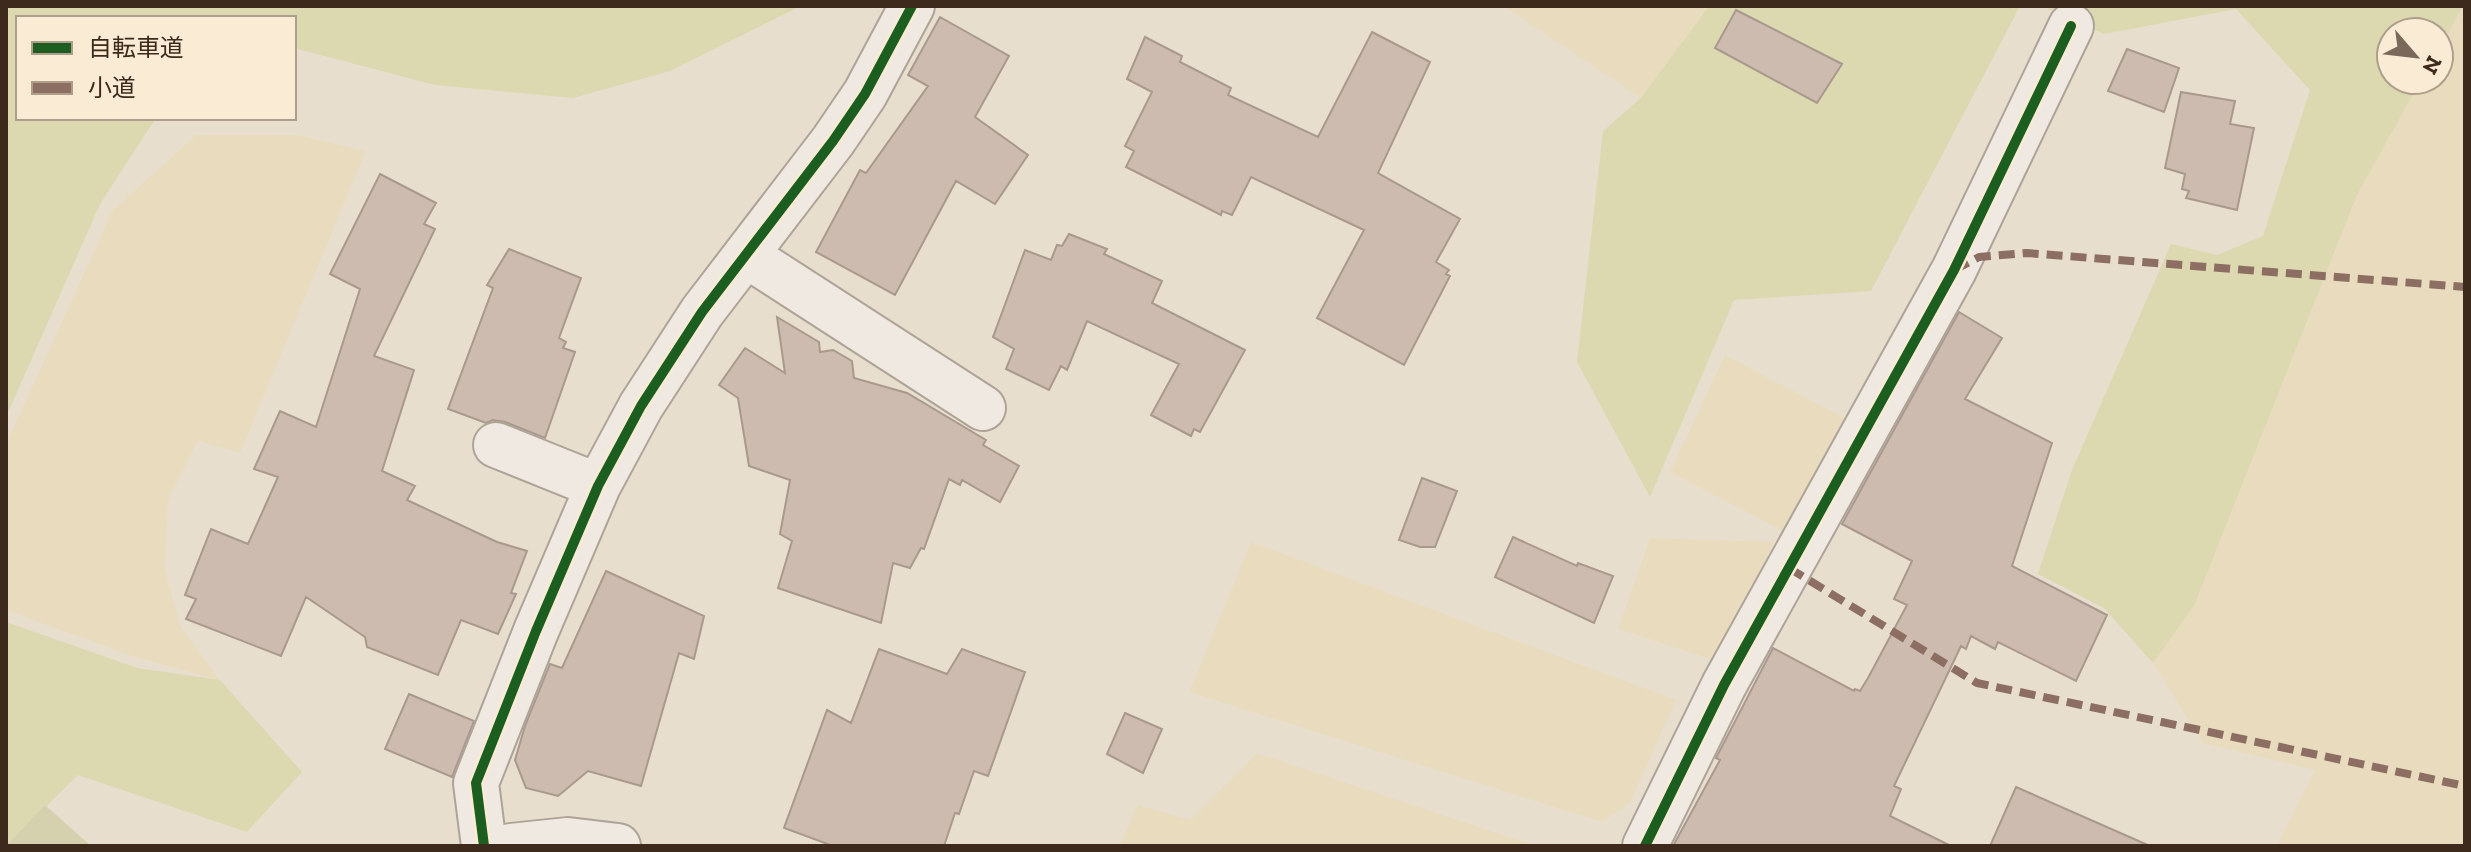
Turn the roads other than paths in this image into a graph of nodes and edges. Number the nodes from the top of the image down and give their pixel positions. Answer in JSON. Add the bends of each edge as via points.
{"nodes":[{"id":1,"x":912,"y":6,"type":"edge"},
{"id":2,"x":2071,"y":26,"type":"dead end"},
{"id":3,"x":746,"y":255,"type":"junction"},
{"id":4,"x":983,"y":408,"type":"dead end"},
{"id":5,"x":496,"y":445,"type":"dead end"},
{"id":6,"x":598,"y":486,"type":"junction"},
{"id":7,"x":484,"y":846,"type":"edge"},
{"id":8,"x":511,"y":846,"type":"edge"},
{"id":9,"x":618,"y":846,"type":"edge"},
{"id":10,"x":1645,"y":846,"type":"edge"}],
"edges":[{"from":1,"to":3,"type":"street","via":[[865,94]]},
{"from":2,"to":10,"type":"street","via":[[1954,270],[1724,685]]},
{"from":3,"to":4,"type":"street"},
{"from":3,"to":6,"type":"street","via":[[641,406]]},
{"from":5,"to":6,"type":"street"},
{"from":6,"to":7,"type":"street","via":[[476,783]]},
{"from":8,"to":9,"type":"street","via":[[568,840]]}]}
